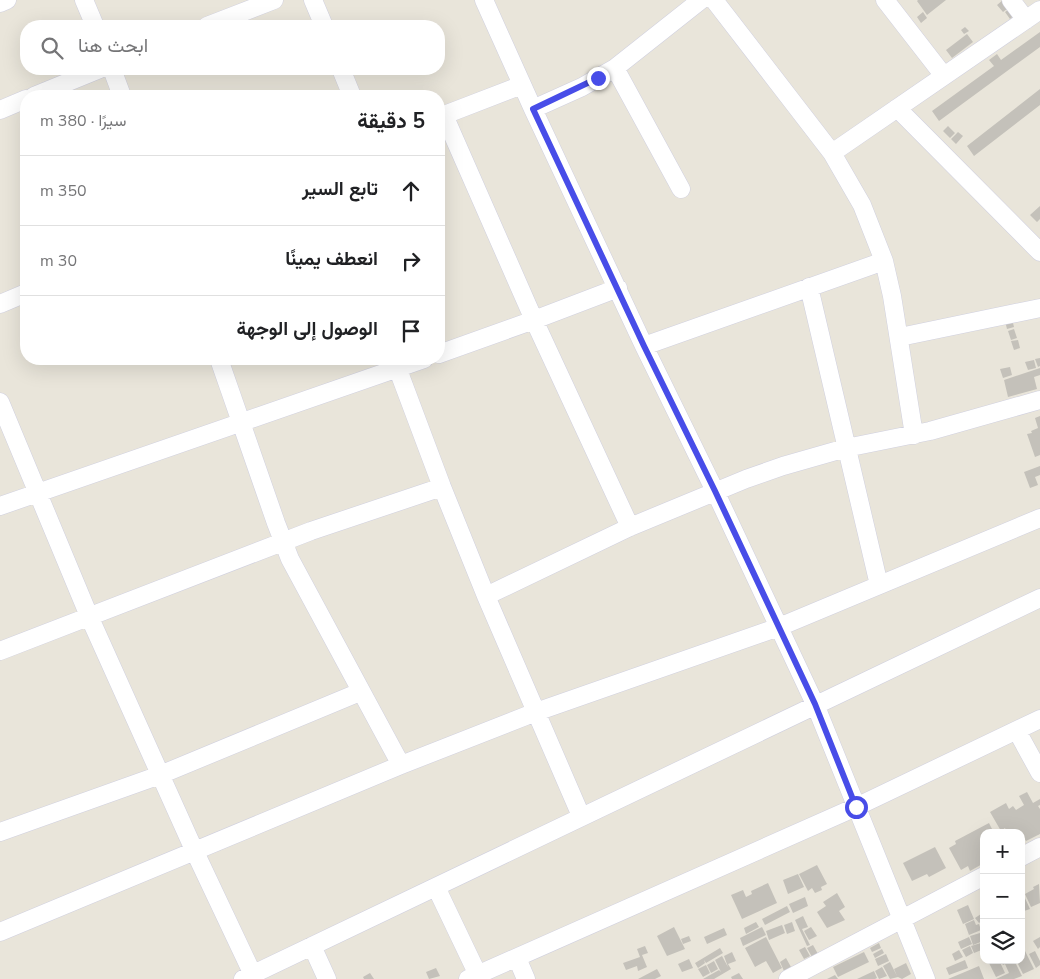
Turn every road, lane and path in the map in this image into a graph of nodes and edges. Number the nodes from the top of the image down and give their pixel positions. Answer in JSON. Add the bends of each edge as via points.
{"nodes":[{"id":1,"x":7,"y":0,"type":"edge"},
{"id":2,"x":84,"y":0,"type":"edge"},
{"id":3,"x":274,"y":0,"type":"edge"},
{"id":4,"x":313,"y":0,"type":"edge"},
{"id":5,"x":484,"y":0,"type":"edge"},
{"id":6,"x":701,"y":0,"type":"edge"},
{"id":7,"x":714,"y":0,"type":"edge"},
{"id":8,"x":885,"y":0,"type":"edge"},
{"id":9,"x":1010,"y":0,"type":"edge"},
{"id":10,"x":0,"y":3,"type":"edge"},
{"id":11,"x":254,"y":3,"type":"edge"},
{"id":12,"x":1033,"y":15,"type":"edge"},
{"id":13,"x":92,"y":20,"type":"edge"},
{"id":14,"x":219,"y":20,"type":"edge"},
{"id":15,"x":321,"y":20,"type":"edge"},
{"id":16,"x":615,"y":68,"type":"junction"},
{"id":17,"x":85,"y":75,"type":"edge"},
{"id":18,"x":114,"y":75,"type":"edge"},
{"id":19,"x":343,"y":75,"type":"edge"},
{"id":20,"x":944,"y":76,"type":"junction"},
{"id":21,"x":522,"y":85,"type":"junction"},
{"id":22,"x":49,"y":90,"type":"edge"},
{"id":23,"x":120,"y":90,"type":"edge"},
{"id":24,"x":350,"y":90,"type":"edge"},
{"id":25,"x":20,"y":102,"type":"edge"},
{"id":26,"x":897,"y":108,"type":"junction"},
{"id":27,"x":533,"y":109,"type":"junction"},
{"id":28,"x":0,"y":110,"type":"edge"},
{"id":29,"x":445,"y":115,"type":"edge"},
{"id":30,"x":445,"y":123,"type":"edge"},
{"id":31,"x":832,"y":153,"type":"junction"},
{"id":32,"x":681,"y":189,"type":"dead end"},
{"id":33,"x":1040,"y":252,"type":"edge"},
{"id":34,"x":884,"y":261,"type":"junction"},
{"id":35,"x":810,"y":287,"type":"junction"},
{"id":36,"x":618,"y":288,"type":"junction"},
{"id":37,"x":20,"y":295,"type":"edge"},
{"id":38,"x":0,"y":304,"type":"edge"},
{"id":39,"x":1040,"y":308,"type":"edge"},
{"id":40,"x":534,"y":320,"type":"junction"},
{"id":41,"x":900,"y":337,"type":"junction"},
{"id":42,"x":644,"y":346,"type":"junction"},
{"id":43,"x":445,"y":352,"type":"edge"},
{"id":44,"x":220,"y":365,"type":"edge"},
{"id":45,"x":392,"y":365,"type":"edge"},
{"id":46,"x":395,"y":365,"type":"edge"},
{"id":47,"x":1040,"y":400,"type":"edge"},
{"id":48,"x":0,"y":402,"type":"edge"},
{"id":49,"x":241,"y":422,"type":"junction"},
{"id":50,"x":914,"y":435,"type":"junction"},
{"id":51,"x":846,"y":448,"type":"junction"},
{"id":52,"x":442,"y":487,"type":"junction"},
{"id":53,"x":715,"y":491,"type":"junction"},
{"id":54,"x":37,"y":494,"type":"junction"},
{"id":55,"x":0,"y":506,"type":"edge"},
{"id":56,"x":1040,"y":518,"type":"edge"},
{"id":57,"x":630,"y":527,"type":"junction"},
{"id":58,"x":283,"y":542,"type":"junction"},
{"id":59,"x":879,"y":585,"type":"junction"},
{"id":60,"x":486,"y":596,"type":"junction"},
{"id":61,"x":1040,"y":598,"type":"edge"},
{"id":62,"x":89,"y":616,"type":"junction"},
{"id":63,"x":778,"y":627,"type":"junction"},
{"id":64,"x":0,"y":651,"type":"edge"},
{"id":65,"x":360,"y":692,"type":"junction"},
{"id":66,"x":815,"y":704,"type":"junction"},
{"id":67,"x":536,"y":712,"type":"junction"},
{"id":68,"x":1040,"y":719,"type":"edge"},
{"id":69,"x":1017,"y":731,"type":"junction"},
{"id":70,"x":401,"y":765,"type":"junction"},
{"id":71,"x":1040,"y":773,"type":"edge"},
{"id":72,"x":160,"y":774,"type":"junction"},
{"id":73,"x":856,"y":807,"type":"junction"},
{"id":74,"x":581,"y":816,"type":"junction"},
{"id":75,"x":0,"y":832,"type":"edge"},
{"id":76,"x":1040,"y":847,"type":"edge"},
{"id":77,"x":195,"y":852,"type":"junction"},
{"id":78,"x":1025,"y":855,"type":"edge"},
{"id":79,"x":980,"y":878,"type":"edge"},
{"id":80,"x":436,"y":887,"type":"junction"},
{"id":81,"x":903,"y":919,"type":"junction"},
{"id":82,"x":0,"y":932,"type":"edge"},
{"id":83,"x":312,"y":946,"type":"junction"},
{"id":84,"x":517,"y":958,"type":"junction"},
{"id":85,"x":250,"y":977,"type":"edge"},
{"id":86,"x":473,"y":977,"type":"edge"},
{"id":87,"x":328,"y":979,"type":"edge"},
{"id":88,"x":526,"y":979,"type":"edge"},
{"id":89,"x":788,"y":979,"type":"edge"},
{"id":90,"x":926,"y":979,"type":"edge"}],
"edges":[{"from":1,"to":10,"type":"street"},
{"from":2,"to":13,"type":"street"},
{"from":3,"to":11,"type":"street"},
{"from":4,"to":15,"type":"street"},
{"from":5,"to":21,"type":"street"},
{"from":6,"to":16,"type":"street"},
{"from":7,"to":31,"type":"street"},
{"from":8,"to":20,"type":"street"},
{"from":9,"to":12,"type":"street"},
{"from":11,"to":14,"type":"street"},
{"from":12,"to":20,"type":"street"},
{"from":16,"to":27,"type":"street"},
{"from":16,"to":32,"type":"street"},
{"from":17,"to":22,"type":"street"},
{"from":18,"to":23,"type":"street"},
{"from":19,"to":24,"type":"street"},
{"from":20,"to":26,"type":"street"},
{"from":21,"to":27,"type":"street"},
{"from":21,"to":29,"type":"street"},
{"from":25,"to":28,"type":"street"},
{"from":26,"to":31,"type":"street"},
{"from":26,"to":33,"type":"street"},
{"from":27,"to":36,"type":"street"},
{"from":30,"to":40,"type":"street"},
{"from":31,"to":34,"type":"street","via":[[862,205]]},
{"from":34,"to":35,"type":"street"},
{"from":34,"to":41,"type":"street"},
{"from":35,"to":42,"type":"street"},
{"from":35,"to":51,"type":"street"},
{"from":36,"to":40,"type":"street"},
{"from":36,"to":42,"type":"street"},
{"from":37,"to":38,"type":"street"},
{"from":39,"to":41,"type":"street"},
{"from":40,"to":43,"type":"street"},
{"from":40,"to":57,"type":"street"},
{"from":41,"to":50,"type":"street"},
{"from":42,"to":53,"type":"street"},
{"from":44,"to":49,"type":"street"},
{"from":45,"to":49,"type":"street"},
{"from":46,"to":52,"type":"street"},
{"from":47,"to":50,"type":"street"},
{"from":48,"to":54,"type":"street"},
{"from":49,"to":54,"type":"street"},
{"from":49,"to":58,"type":"street"},
{"from":50,"to":51,"type":"street"},
{"from":51,"to":53,"type":"street","via":[[783,466]]},
{"from":51,"to":59,"type":"street"},
{"from":52,"to":58,"type":"street"},
{"from":52,"to":60,"type":"street"},
{"from":53,"to":57,"type":"street"},
{"from":53,"to":63,"type":"street"},
{"from":54,"to":55,"type":"street"},
{"from":54,"to":62,"type":"street"},
{"from":56,"to":59,"type":"street"},
{"from":57,"to":60,"type":"street"},
{"from":58,"to":62,"type":"street"},
{"from":58,"to":65,"type":"street"},
{"from":59,"to":63,"type":"street"},
{"from":60,"to":67,"type":"street"},
{"from":61,"to":66,"type":"street"},
{"from":62,"to":64,"type":"street"},
{"from":62,"to":72,"type":"street"},
{"from":63,"to":66,"type":"street"},
{"from":63,"to":67,"type":"street"},
{"from":65,"to":70,"type":"street"},
{"from":65,"to":72,"type":"street"},
{"from":66,"to":73,"type":"street"},
{"from":66,"to":74,"type":"street"},
{"from":67,"to":70,"type":"street"},
{"from":67,"to":74,"type":"street"},
{"from":68,"to":69,"type":"street"},
{"from":69,"to":71,"type":"street"},
{"from":69,"to":73,"type":"street"},
{"from":70,"to":77,"type":"street"},
{"from":72,"to":75,"type":"street"},
{"from":72,"to":77,"type":"street"},
{"from":73,"to":81,"type":"street"},
{"from":73,"to":84,"type":"street"},
{"from":74,"to":80,"type":"street"},
{"from":76,"to":78,"type":"street"},
{"from":77,"to":82,"type":"street"},
{"from":77,"to":85,"type":"street"},
{"from":79,"to":81,"type":"street"},
{"from":80,"to":83,"type":"street"},
{"from":80,"to":86,"type":"street"},
{"from":81,"to":89,"type":"street"},
{"from":81,"to":90,"type":"street"},
{"from":83,"to":85,"type":"street"},
{"from":83,"to":87,"type":"street"},
{"from":84,"to":86,"type":"street"},
{"from":84,"to":88,"type":"street"}]}
